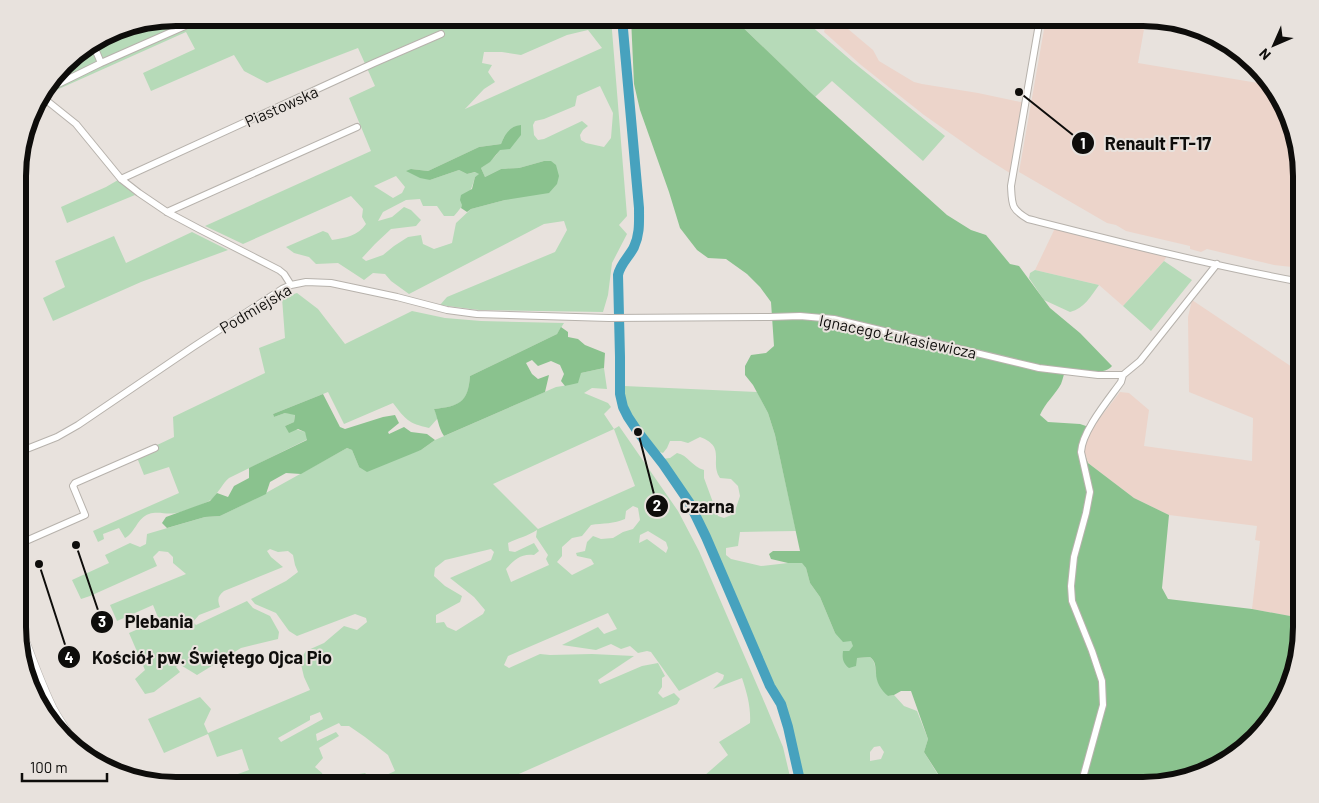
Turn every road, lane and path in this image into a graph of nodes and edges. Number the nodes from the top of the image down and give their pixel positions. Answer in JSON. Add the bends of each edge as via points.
{"nodes":[{"id":1,"x":1039,"y":26,"type":"edge"},
{"id":2,"x":183,"y":27,"type":"edge"},
{"id":3,"x":441,"y":34,"type":"dead end"},
{"id":4,"x":95,"y":50,"type":"edge"},
{"id":5,"x":101,"y":63,"type":"junction"},
{"id":6,"x":58,"y":84,"type":"edge"},
{"id":7,"x":46,"y":100,"type":"edge"},
{"id":8,"x":357,"y":127,"type":"dead end"},
{"id":9,"x":121,"y":179,"type":"junction"},
{"id":10,"x":167,"y":212,"type":"junction"},
{"id":11,"x":1217,"y":264,"type":"junction"},
{"id":12,"x":1292,"y":280,"type":"edge"},
{"id":13,"x":291,"y":285,"type":"junction"},
{"id":14,"x":612,"y":318,"type":"joint"},
{"id":15,"x":1123,"y":375,"type":"junction"},
{"id":16,"x":155,"y":448,"type":"dead end"},
{"id":17,"x":26,"y":449,"type":"edge"},
{"id":18,"x":26,"y":541,"type":"edge"},
{"id":19,"x":31,"y":665,"type":"edge"},
{"id":20,"x":62,"y":724,"type":"edge"},
{"id":21,"x":1084,"y":776,"type":"edge"}],
"edges":[{"from":1,"to":11,"type":"street","via":[[1011,186],[1012,204],[1018,213],[1028,219]]},
{"from":2,"to":5,"type":"street"},
{"from":3,"to":9,"type":"street","name":"Piastowska"},
{"from":4,"to":5,"type":"street"},
{"from":5,"to":6,"type":"street"},
{"from":7,"to":9,"type":"street","via":[[76,124]]},
{"from":8,"to":10,"type":"street"},
{"from":9,"to":10,"type":"street"},
{"from":10,"to":13,"type":"street","via":[[279,270]]},
{"from":11,"to":12,"type":"street"},
{"from":11,"to":15,"type":"street","via":[[1140,361]]},
{"from":13,"to":14,"type":"street","name":"Podmiejska","via":[[331,283],[478,314]]},
{"from":13,"to":17,"type":"street","name":"Podmiejska","via":[[78,425]]},
{"from":14,"to":15,"type":"street","name":"Ignacego Łukasiewicza","via":[[800,316],[834,319],[1039,368],[1098,376]]},
{"from":15,"to":21,"type":"street","via":[[1081,446],[1090,492],[1074,557],[1072,601],[1102,681],[1103,692],[1099,724]]},
{"from":16,"to":18,"type":"street","via":[[75,483],[73,486],[85,515]]},
{"from":19,"to":20,"type":"street"}]}
